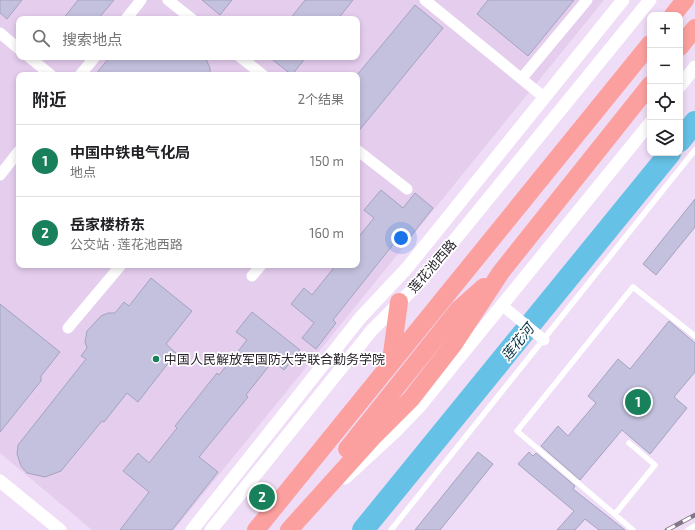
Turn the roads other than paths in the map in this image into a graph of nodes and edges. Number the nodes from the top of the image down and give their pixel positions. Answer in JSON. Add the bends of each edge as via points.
{"nodes":[{"id":1,"x":141,"y":0,"type":"edge"},
{"id":2,"x":168,"y":0,"type":"edge"},
{"id":3,"x":425,"y":0,"type":"edge"},
{"id":4,"x":587,"y":0,"type":"edge"},
{"id":5,"x":624,"y":0,"type":"edge"},
{"id":6,"x":650,"y":0,"type":"edge"},
{"id":7,"x":685,"y":0,"type":"edge"},
{"id":8,"x":675,"y":12,"type":"edge"},
{"id":9,"x":128,"y":16,"type":"edge"},
{"id":10,"x":188,"y":16,"type":"edge"},
{"id":11,"x":695,"y":28,"type":"edge"},
{"id":12,"x":0,"y":33,"type":"edge"},
{"id":13,"x":683,"y":43,"type":"edge"},
{"id":14,"x":16,"y":46,"type":"edge"},
{"id":15,"x":647,"y":48,"type":"edge"},
{"id":16,"x":33,"y":60,"type":"edge"},
{"id":17,"x":92,"y":60,"type":"edge"},
{"id":18,"x":244,"y":60,"type":"edge"},
{"id":19,"x":695,"y":67,"type":"edge"},
{"id":20,"x":47,"y":72,"type":"edge"},
{"id":21,"x":82,"y":72,"type":"edge"},
{"id":22,"x":258,"y":72,"type":"edge"},
{"id":23,"x":522,"y":78,"type":"junction"},
{"id":24,"x":682,"y":84,"type":"edge"},
{"id":25,"x":647,"y":89,"type":"edge"},
{"id":26,"x":545,"y":98,"type":"junction"},
{"id":27,"x":647,"y":127,"type":"edge"},
{"id":28,"x":695,"y":150,"type":"edge"},
{"id":29,"x":360,"y":152,"type":"edge"},
{"id":30,"x":16,"y":155,"type":"edge"},
{"id":31,"x":0,"y":175,"type":"edge"},
{"id":32,"x":407,"y":189,"type":"dead end"},
{"id":33,"x":118,"y":268,"type":"edge"},
{"id":34,"x":259,"y":268,"type":"edge"},
{"id":35,"x":252,"y":276,"type":"dead end"},
{"id":36,"x":385,"y":291,"type":"junction"},
{"id":37,"x":399,"y":302,"type":"junction"},
{"id":38,"x":503,"y":306,"type":"junction"},
{"id":39,"x":68,"y":328,"type":"dead end"},
{"id":40,"x":695,"y":336,"type":"edge"},
{"id":41,"x":544,"y":340,"type":"junction"},
{"id":42,"x":391,"y":362,"type":"junction"},
{"id":43,"x":629,"y":443,"type":"dead end"},
{"id":44,"x":0,"y":481,"type":"edge"},
{"id":45,"x":302,"y":514,"type":"junction"},
{"id":46,"x":615,"y":514,"type":"junction"},
{"id":47,"x":695,"y":526,"type":"edge"},
{"id":48,"x":60,"y":530,"type":"edge"},
{"id":49,"x":192,"y":530,"type":"edge"},
{"id":50,"x":211,"y":530,"type":"edge"},
{"id":51,"x":256,"y":530,"type":"edge"},
{"id":52,"x":289,"y":530,"type":"edge"},
{"id":53,"x":391,"y":530,"type":"edge"},
{"id":54,"x":633,"y":530,"type":"edge"},
{"id":55,"x":688,"y":530,"type":"edge"}],
"edges":[{"from":1,"to":9,"type":"street"},
{"from":2,"to":10,"type":"street"},
{"from":3,"to":23,"type":"street"},
{"from":4,"to":23,"type":"street"},
{"from":5,"to":26,"type":"street","name":"莲花池西路"},
{"from":6,"to":37,"type":"street","name":"莲花池西路","via":[[422,280]]},
{"from":7,"to":8,"type":"highway"},
{"from":11,"to":13,"type":"highway"},
{"from":12,"to":14,"type":"street"},
{"from":15,"to":42,"type":"highway"},
{"from":16,"to":20,"type":"street"},
{"from":17,"to":21,"type":"street"},
{"from":18,"to":22,"type":"street"},
{"from":19,"to":24,"type":"street"},
{"from":23,"to":26,"type":"street"},
{"from":25,"to":45,"type":"highway","via":[[501,272],[453,345],[411,399]]},
{"from":26,"to":36,"type":"street","name":"莲花池西路","via":[[407,268]]},
{"from":27,"to":38,"type":"street"},
{"from":28,"to":41,"type":"lane"},
{"from":29,"to":32,"type":"street"},
{"from":30,"to":31,"type":"street"},
{"from":33,"to":39,"type":"street"},
{"from":34,"to":35,"type":"street"},
{"from":36,"to":37,"type":"street"},
{"from":36,"to":49,"type":"street","name":"莲花池西路","via":[[361,317]]},
{"from":37,"to":42,"type":"highway"},
{"from":37,"to":50,"type":"street","name":"莲花池西路","via":[[372,330]]},
{"from":38,"to":41,"type":"street"},
{"from":38,"to":45,"type":"street","via":[[395,432]]},
{"from":40,"to":46,"type":"lane","via":[[633,287],[517,431]]},
{"from":41,"to":53,"type":"lane"},
{"from":42,"to":51,"type":"highway"},
{"from":43,"to":46,"type":"lane","via":[[655,465]]},
{"from":44,"to":48,"type":"street"},
{"from":45,"to":52,"type":"highway"},
{"from":46,"to":54,"type":"lane"},
{"from":47,"to":55,"type":"lane"}]}
